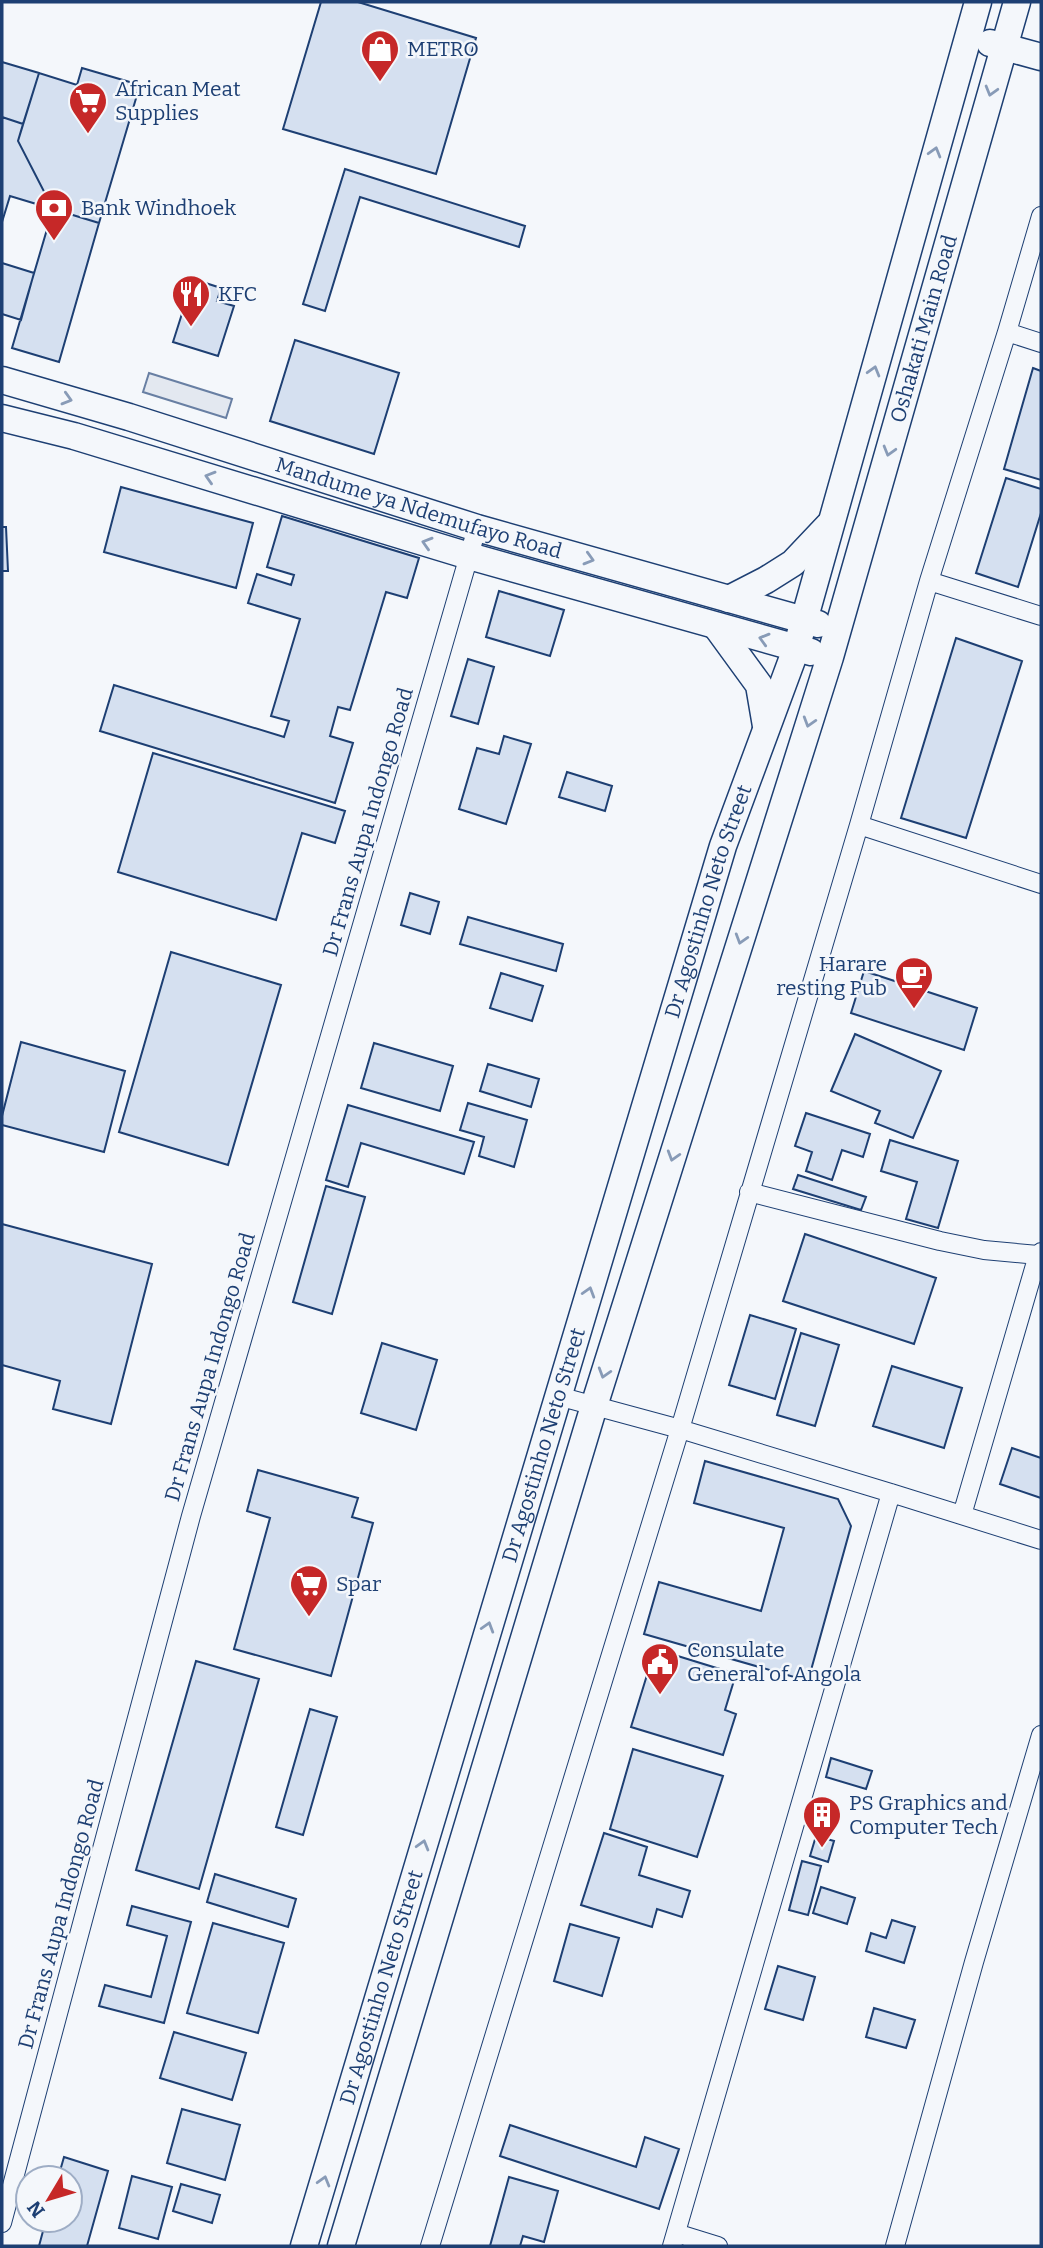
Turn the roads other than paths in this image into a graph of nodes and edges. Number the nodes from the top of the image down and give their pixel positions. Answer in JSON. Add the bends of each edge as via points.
{"nodes":[{"id":1,"x":978,"y":2,"type":"edge"},
{"id":2,"x":1017,"y":2,"type":"edge"},
{"id":3,"x":968,"y":36,"type":"junction"},
{"id":4,"x":1004,"y":47,"type":"junction"},
{"id":5,"x":1041,"y":57,"type":"edge"},
{"id":6,"x":1041,"y":216,"type":"edge"},
{"id":7,"x":1007,"y":332,"type":"junction"},
{"id":8,"x":1041,"y":343,"type":"edge"},
{"id":9,"x":2,"y":380,"type":"edge"},
{"id":10,"x":2,"y":418,"type":"edge"},
{"id":11,"x":831,"y":522,"type":"junction"},
{"id":12,"x":477,"y":528,"type":"junction"},
{"id":13,"x":469,"y":556,"type":"junction"},
{"id":14,"x":929,"y":581,"type":"junction"},
{"id":15,"x":729,"y":599,"type":"junction"},
{"id":16,"x":1041,"y":616,"type":"edge"},
{"id":17,"x":803,"y":620,"type":"junction"},
{"id":18,"x":716,"y":626,"type":"junction"},
{"id":19,"x":838,"y":629,"type":"junction"},
{"id":20,"x":796,"y":649,"type":"junction"},
{"id":21,"x":830,"y":657,"type":"junction"},
{"id":22,"x":767,"y":727,"type":"junction"},
{"id":23,"x":859,"y":825,"type":"junction"},
{"id":24,"x":1041,"y":884,"type":"edge"},
{"id":25,"x":749,"y":1192,"type":"junction"},
{"id":26,"x":1040,"y":1254,"type":"edge"},
{"id":27,"x":558,"y":1396,"type":"junction"},
{"id":28,"x":594,"y":1406,"type":"junction"},
{"id":29,"x":680,"y":1429,"type":"junction"},
{"id":30,"x":891,"y":1493,"type":"junction"},
{"id":31,"x":961,"y":1515,"type":"junction"},
{"id":32,"x":1041,"y":1540,"type":"edge"},
{"id":33,"x":1041,"y":1735,"type":"edge"},
{"id":34,"x":2,"y":2223,"type":"edge"},
{"id":35,"x":674,"y":2240,"type":"edge"},
{"id":36,"x":304,"y":2246,"type":"edge"},
{"id":37,"x":341,"y":2246,"type":"edge"},
{"id":38,"x":430,"y":2246,"type":"edge"},
{"id":39,"x":718,"y":2246,"type":"edge"},
{"id":40,"x":895,"y":2246,"type":"edge"}],
"edges":[{"from":1,"to":3,"type":"main road","name":"Oshakati Main Road"},
{"from":2,"to":4,"type":"main road","name":"Oshakati Main Road"},
{"from":3,"to":4,"type":"main road"},
{"from":11,"to":3,"type":"main road","name":"Oshakati Main Road","one_way":true},
{"from":4,"to":5,"type":"main road"},
{"from":4,"to":19,"type":"main road","name":"Oshakati Main Road","one_way":true},
{"from":6,"to":7,"type":"street"},
{"from":7,"to":8,"type":"street"},
{"from":7,"to":14,"type":"street"},
{"from":9,"to":12,"type":"main road","name":"Mandume ya Ndemufayo Road","one_way":true},
{"from":13,"to":10,"type":"main road","name":"Mandume ya Ndemufayo Road","one_way":true},
{"from":11,"to":15,"type":"main road","via":[[793,563]]},
{"from":11,"to":17,"type":"main road","name":"Oshakati Main Road"},
{"from":12,"to":13,"type":"street","name":"Dr Frans Aupa Indongo Road"},
{"from":12,"to":15,"type":"main road","name":"Mandume ya Ndemufayo Road","one_way":true},
{"from":13,"to":18,"type":"main road","name":"Mandume ya Ndemufayo Road"},
{"from":13,"to":34,"type":"street","name":"Dr Frans Aupa Indongo Road","via":[[191,1516]]},
{"from":14,"to":16,"type":"street"},
{"from":14,"to":23,"type":"street"},
{"from":15,"to":17,"type":"main road","name":"Mandume ya Ndemufayo Road"},
{"from":17,"to":19,"type":"main road","name":"Mandume ya Ndemufayo Road"},
{"from":17,"to":20,"type":"main road","name":"Oshakati Main Road"},
{"from":20,"to":18,"type":"main road","name":"Mandume ya Ndemufayo Road","one_way":true},
{"from":18,"to":22,"type":"main road","via":[[759,685]]},
{"from":19,"to":21,"type":"main road","name":"Oshakati Main Road"},
{"from":20,"to":21,"type":"main road","name":"Mandume ya Ndemufayo Road"},
{"from":20,"to":22,"type":"main road","name":"Dr Agostinho Neto Street"},
{"from":21,"to":28,"type":"main road","name":"Dr Agostinho Neto Street","one_way":true},
{"from":27,"to":22,"type":"main road","name":"Dr Agostinho Neto Street","one_way":true,"via":[[723,846]]},
{"from":23,"to":24,"type":"street"},
{"from":23,"to":25,"type":"street"},
{"from":25,"to":26,"type":"street","via":[[940,1241]]},
{"from":25,"to":29,"type":"street"},
{"from":26,"to":31,"type":"street"},
{"from":27,"to":28,"type":"street"},
{"from":36,"to":27,"type":"main road","name":"Dr Agostinho Neto Street","one_way":true},
{"from":28,"to":29,"type":"street"},
{"from":28,"to":37,"type":"main road","name":"Dr Agostinho Neto Street"},
{"from":29,"to":30,"type":"street"},
{"from":29,"to":38,"type":"street"},
{"from":30,"to":31,"type":"street"},
{"from":30,"to":35,"type":"street"},
{"from":31,"to":32,"type":"street"},
{"from":33,"to":40,"type":"street"},
{"from":35,"to":39,"type":"street"}]}
